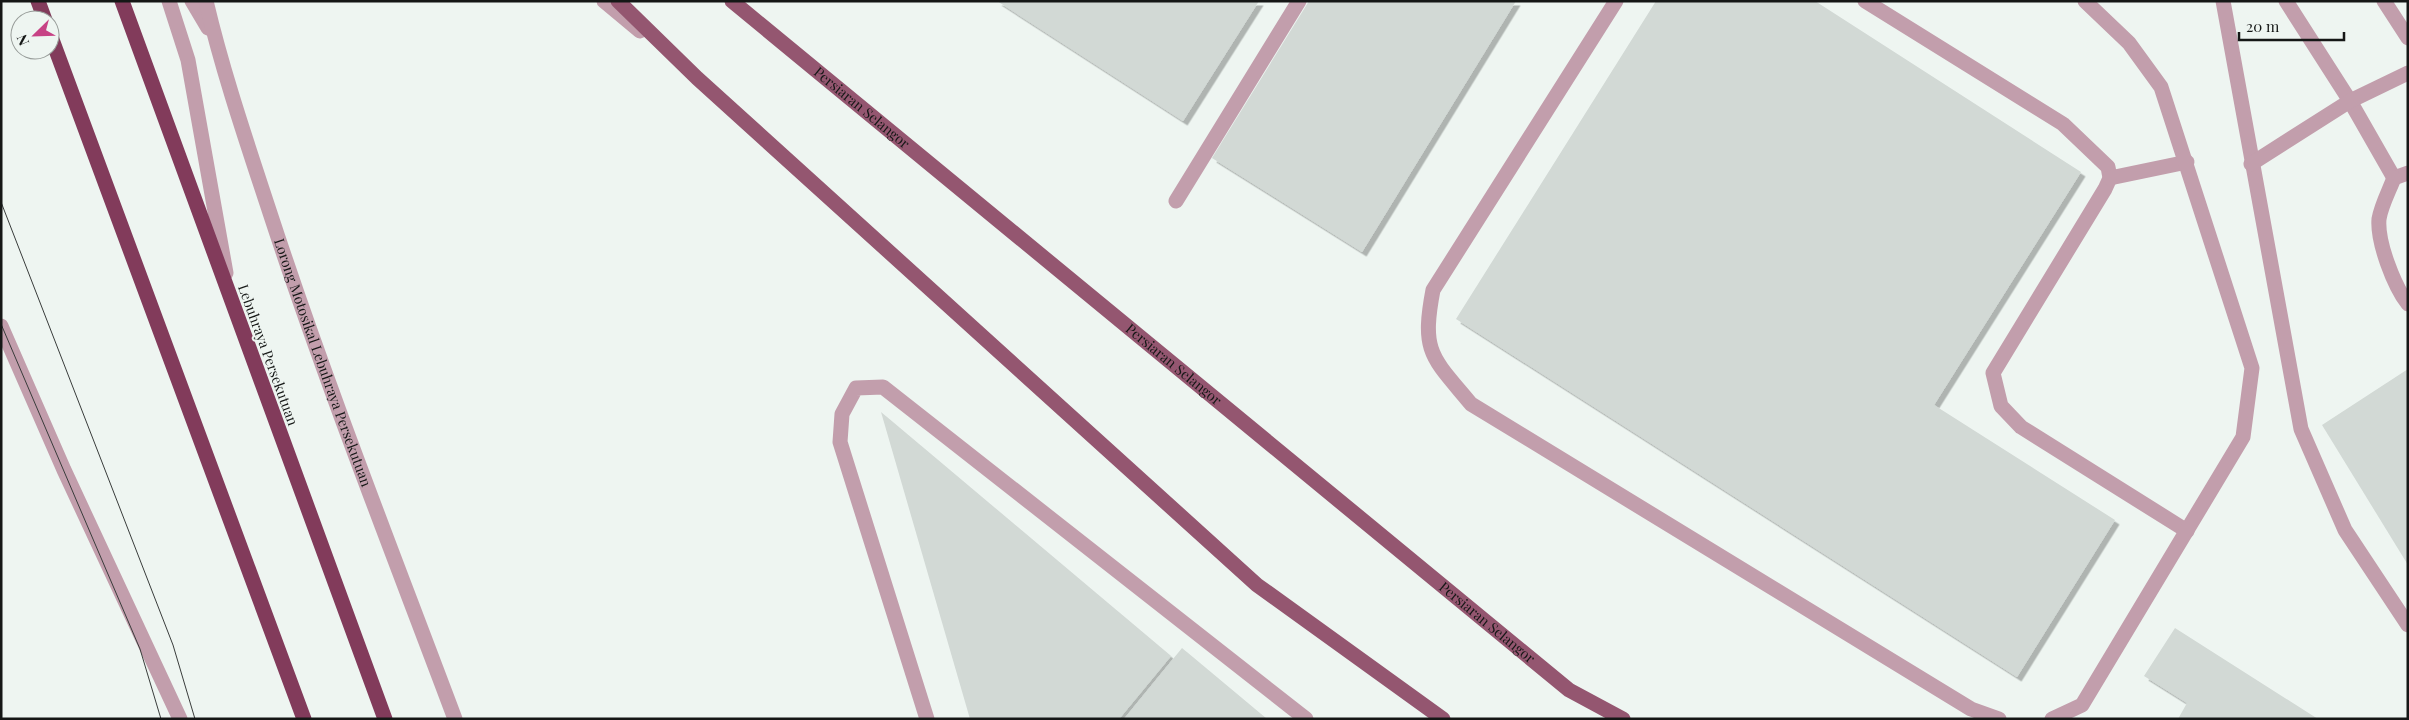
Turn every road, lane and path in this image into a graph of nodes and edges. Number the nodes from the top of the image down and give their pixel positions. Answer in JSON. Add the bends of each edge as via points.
{"nodes":[{"id":1,"x":122,"y":1,"type":"edge"},
{"id":2,"x":169,"y":1,"type":"edge"},
{"id":3,"x":192,"y":1,"type":"edge"},
{"id":4,"x":206,"y":1,"type":"edge"},
{"id":5,"x":604,"y":1,"type":"edge"},
{"id":6,"x":618,"y":1,"type":"edge"},
{"id":7,"x":732,"y":1,"type":"edge"},
{"id":8,"x":1299,"y":1,"type":"edge"},
{"id":9,"x":1616,"y":1,"type":"edge"},
{"id":10,"x":1865,"y":1,"type":"edge"},
{"id":11,"x":2085,"y":1,"type":"edge"},
{"id":12,"x":2223,"y":1,"type":"edge"},
{"id":13,"x":2286,"y":1,"type":"edge"},
{"id":14,"x":2384,"y":1,"type":"edge"},
{"id":15,"x":2408,"y":38,"type":"edge"},
{"id":16,"x":216,"y":42,"type":"junction"},
{"id":17,"x":60,"y":60,"type":"edge"},
{"id":18,"x":2408,"y":72,"type":"edge"},
{"id":19,"x":697,"y":78,"type":"junction"},
{"id":20,"x":2350,"y":101,"type":"junction"},
{"id":21,"x":2187,"y":162,"type":"junction"},
{"id":22,"x":2251,"y":164,"type":"junction"},
{"id":23,"x":2401,"y":175,"type":"edge"},
{"id":24,"x":2110,"y":178,"type":"junction"},
{"id":25,"x":1176,"y":201,"type":"dead end"},
{"id":26,"x":2408,"y":304,"type":"edge"},
{"id":27,"x":232,"y":305,"type":"junction"},
{"id":28,"x":1,"y":326,"type":"edge"},
{"id":29,"x":2187,"y":531,"type":"junction"},
{"id":30,"x":2408,"y":625,"type":"edge"},
{"id":31,"x":180,"y":719,"type":"edge"},
{"id":32,"x":304,"y":719,"type":"edge"},
{"id":33,"x":385,"y":719,"type":"edge"},
{"id":34,"x":455,"y":719,"type":"edge"},
{"id":35,"x":927,"y":719,"type":"edge"},
{"id":36,"x":1306,"y":719,"type":"edge"},
{"id":37,"x":1443,"y":719,"type":"edge"},
{"id":38,"x":1623,"y":719,"type":"edge"},
{"id":39,"x":1998,"y":719,"type":"edge"},
{"id":40,"x":2052,"y":719,"type":"edge"}],
"edges":[{"from":1,"to":27,"type":"highway","name":"Lebuhraya Persekutuan"},
{"from":2,"to":27,"type":"lane","via":[[188,60]]},
{"from":3,"to":16,"type":"lane"},
{"from":4,"to":16,"type":"lane","name":"Lorong Motosikal Lebuhraya Persekutuan"},
{"from":5,"to":19,"type":"lane"},
{"from":6,"to":19,"type":"main road"},
{"from":7,"to":38,"type":"main road","name":"Persiaran Selangor","via":[[1568,690]]},
{"from":8,"to":25,"type":"lane"},
{"from":9,"to":39,"type":"lane","via":[[1433,290],[1427,322],[1428,346],[1439,366],[1471,404],[1971,709]]},
{"from":10,"to":24,"type":"lane","via":[[2063,124],[2108,167]]},
{"from":11,"to":21,"type":"lane","via":[[2129,43],[2161,87]]},
{"from":12,"to":22,"type":"lane"},
{"from":13,"to":20,"type":"lane"},
{"from":14,"to":15,"type":"lane"},
{"from":16,"to":34,"type":"lane","name":"Lorong Motosikal Lebuhraya Persekutuan","via":[[310,334]]},
{"from":17,"to":32,"type":"highway"},
{"from":18,"to":20,"type":"lane"},
{"from":19,"to":37,"type":"main road","via":[[1257,585]]},
{"from":20,"to":22,"type":"lane"},
{"from":20,"to":23,"type":"lane"},
{"from":21,"to":24,"type":"lane"},
{"from":21,"to":29,"type":"lane","via":[[2252,368],[2243,437]]},
{"from":22,"to":30,"type":"lane","via":[[2302,429],[2345,530]]},
{"from":23,"to":26,"type":"lane","via":[[2379,219],[2386,259],[2400,294]]},
{"from":24,"to":29,"type":"lane","via":[[1993,373],[2001,406],[2021,427]]},
{"from":27,"to":33,"type":"highway","name":"Lebuhraya Persekutuan"},
{"from":28,"to":31,"type":"lane"},
{"from":29,"to":40,"type":"lane","via":[[2082,705]]},
{"from":35,"to":36,"type":"lane","via":[[840,442],[842,414],[856,388],[883,387]]}]}
